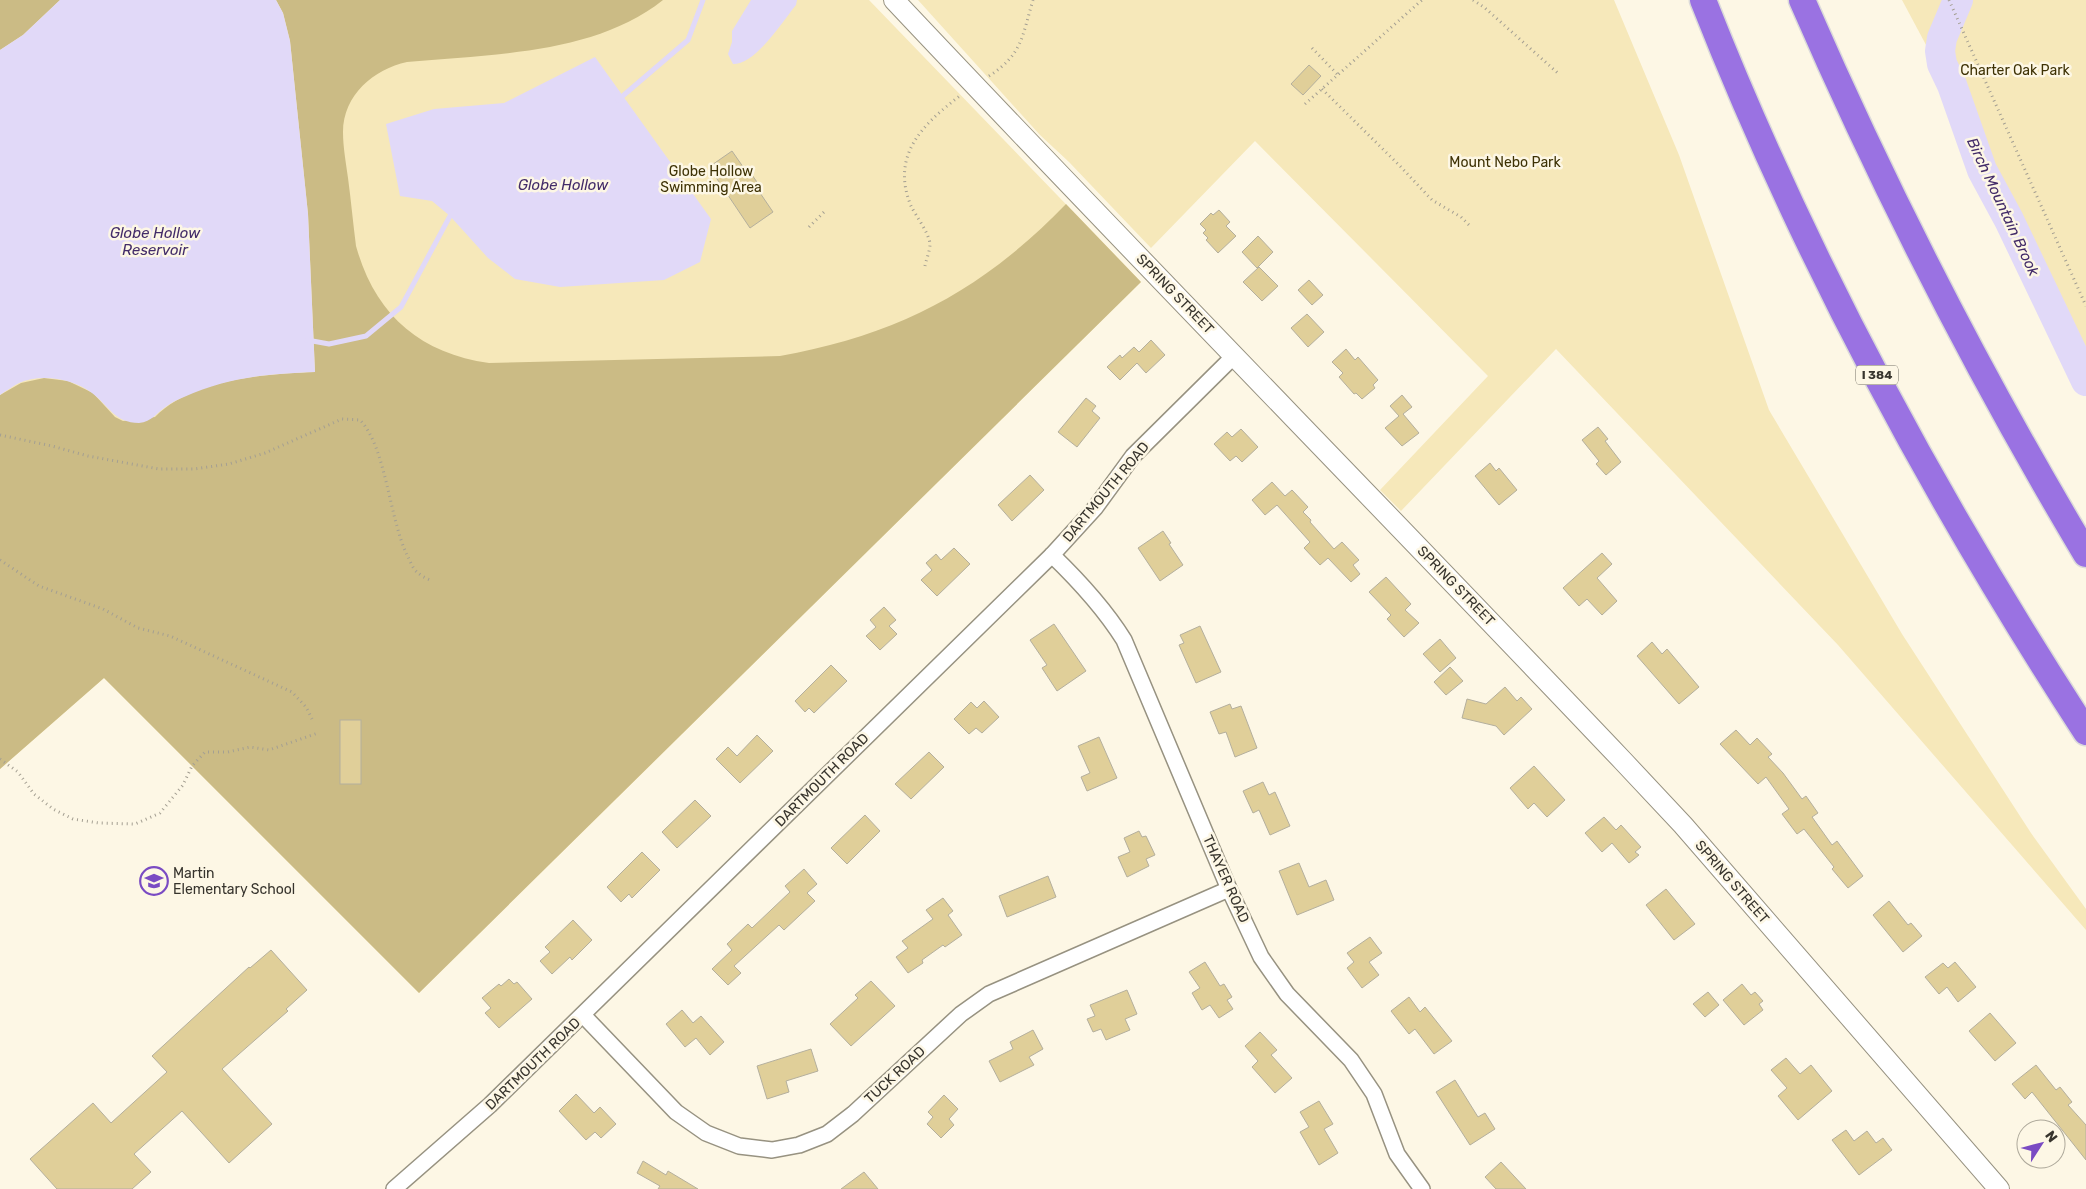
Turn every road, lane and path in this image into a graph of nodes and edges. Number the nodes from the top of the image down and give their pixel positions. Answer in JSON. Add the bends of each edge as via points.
{"nodes":[{"id":1,"x":894,"y":0,"type":"edge"},
{"id":2,"x":1033,"y":0,"type":"edge"},
{"id":3,"x":1422,"y":0,"type":"edge"},
{"id":4,"x":1473,"y":0,"type":"edge"},
{"id":5,"x":1703,"y":0,"type":"edge"},
{"id":6,"x":1802,"y":0,"type":"edge"},
{"id":7,"x":1949,"y":0,"type":"edge"},
{"id":8,"x":1312,"y":48,"type":"dead end"},
{"id":9,"x":1338,"y":75,"type":"junction"},
{"id":10,"x":1560,"y":75,"type":"dead end"},
{"id":11,"x":974,"y":85,"type":"junction"},
{"id":12,"x":1322,"y":89,"type":"junction"},
{"id":13,"x":1305,"y":104,"type":"dead end"},
{"id":14,"x":825,"y":211,"type":"dead end"},
{"id":15,"x":1469,"y":225,"type":"dead end"},
{"id":16,"x":809,"y":227,"type":"dead end"},
{"id":17,"x":925,"y":266,"type":"dead end"},
{"id":18,"x":2086,"y":306,"type":"edge"},
{"id":19,"x":1234,"y":356,"type":"junction"},
{"id":20,"x":0,"y":435,"type":"edge"},
{"id":21,"x":2086,"y":554,"type":"edge"},
{"id":22,"x":1052,"y":555,"type":"junction"},
{"id":23,"x":0,"y":560,"type":"edge"},
{"id":24,"x":430,"y":580,"type":"dead end"},
{"id":25,"x":312,"y":719,"type":"dead end"},
{"id":26,"x":2086,"y":732,"type":"edge"},
{"id":27,"x":318,"y":733,"type":"dead end"},
{"id":28,"x":0,"y":759,"type":"edge"},
{"id":29,"x":1229,"y":889,"type":"junction"},
{"id":30,"x":583,"y":1015,"type":"junction"},
{"id":31,"x":394,"y":1189,"type":"edge"},
{"id":32,"x":1422,"y":1189,"type":"edge"},
{"id":33,"x":1999,"y":1189,"type":"edge"}],
"edges":[{"from":1,"to":11,"type":"street","name":"SPRING STREET"},
{"from":2,"to":11,"type":"path","via":[[1018,49],[1004,66]]},
{"from":3,"to":9,"type":"path"},
{"from":4,"to":10,"type":"path"},
{"from":5,"to":26,"type":"highway","number":"I 384","via":[[1779,176],[1871,364],[1961,530]]},
{"from":6,"to":21,"type":"highway","via":[[1855,119],[1936,285],[2005,415]]},
{"from":7,"to":18,"type":"path"},
{"from":8,"to":9,"type":"path"},
{"from":9,"to":12,"type":"path"},
{"from":11,"to":17,"type":"path","via":[[932,119],[915,138],[905,161],[905,186],[911,206],[930,244]]},
{"from":11,"to":19,"type":"street","name":"SPRING STREET"},
{"from":12,"to":13,"type":"path"},
{"from":12,"to":15,"type":"path","via":[[1432,200]]},
{"from":14,"to":16,"type":"path"},
{"from":19,"to":22,"type":"street","name":"DARTMOUTH ROAD","via":[[1133,456],[1095,508]]},
{"from":19,"to":33,"type":"street","name":"SPRING STREET","via":[[1683,825]]},
{"from":20,"to":24,"type":"path","via":[[150,468],[194,469],[229,464],[265,453],[342,419],[360,420],[369,430],[382,468],[403,546],[415,571]]},
{"from":22,"to":29,"type":"street","name":"THAYER ROAD","via":[[1109,616],[1124,640]]},
{"from":22,"to":30,"type":"street","name":"DARTMOUTH ROAD"},
{"from":23,"to":25,"type":"path","via":[[39,586],[103,609],[138,628],[170,636],[292,692]]},
{"from":27,"to":28,"type":"path","via":[[269,750],[250,747],[228,752],[205,752],[160,813],[135,824],[73,819],[34,794],[18,772]]},
{"from":29,"to":30,"type":"street","name":"TUCK ROAD","via":[[989,994],[961,1014],[853,1114],[827,1134],[800,1145],[772,1150],[739,1146],[706,1133],[676,1112]]},
{"from":29,"to":32,"type":"street","name":"THAYER ROAD","via":[[1261,957],[1282,987],[1351,1060],[1374,1094],[1397,1154]]},
{"from":30,"to":31,"type":"street","name":"DARTMOUTH ROAD","via":[[473,1122]]}]}
